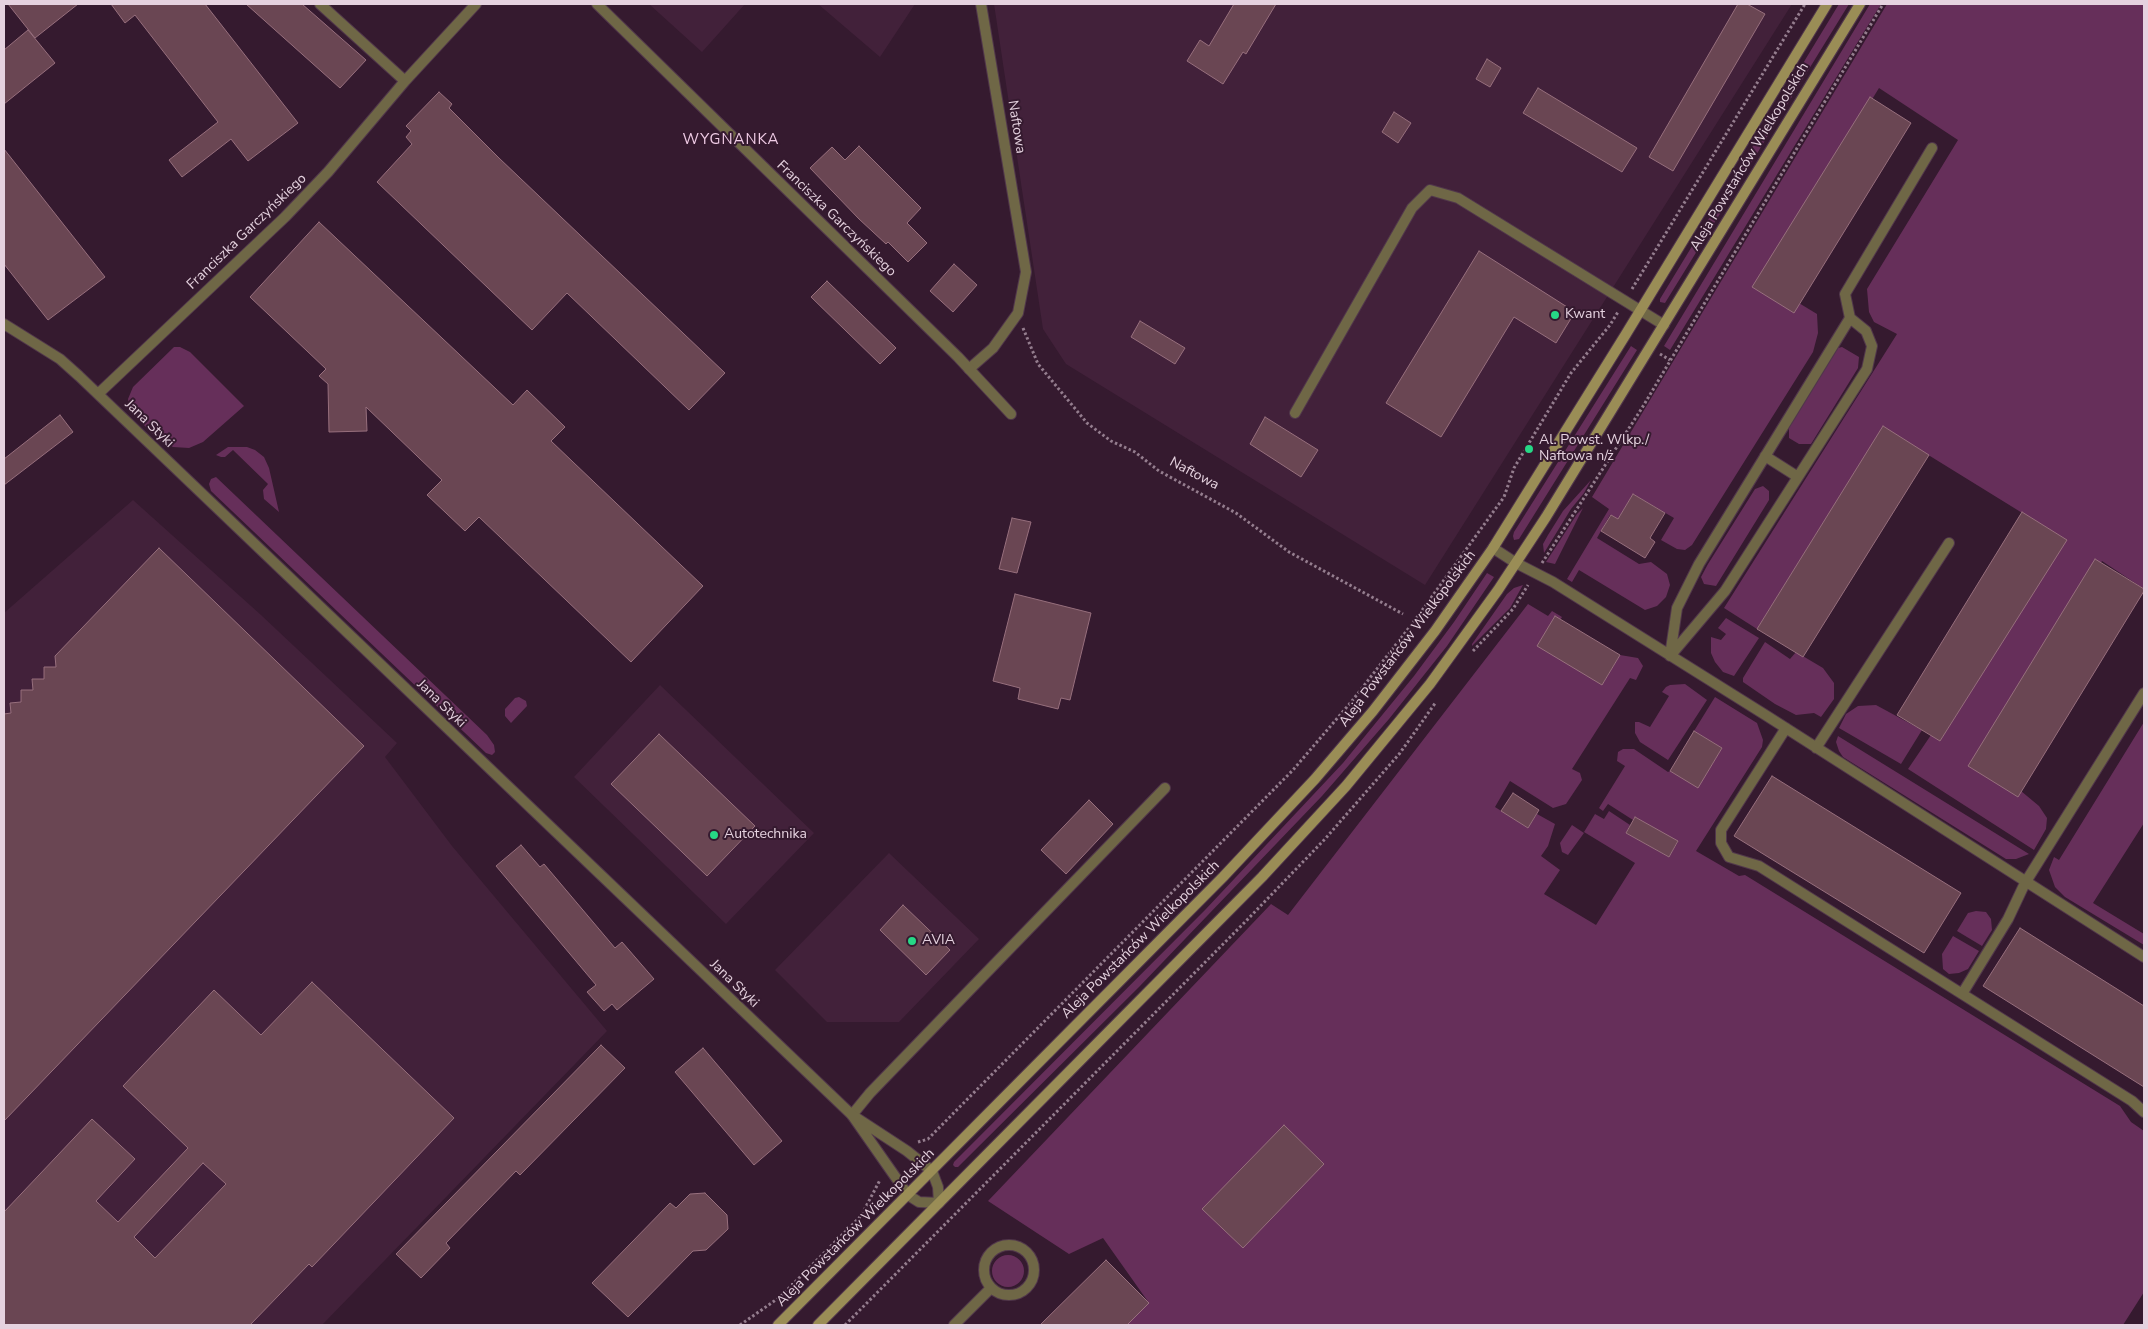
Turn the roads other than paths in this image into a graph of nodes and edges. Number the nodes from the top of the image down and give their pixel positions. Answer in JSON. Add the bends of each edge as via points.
{"nodes":[{"id":1,"x":320,"y":4,"type":"edge"},
{"id":2,"x":476,"y":4,"type":"edge"},
{"id":3,"x":597,"y":4,"type":"edge"},
{"id":4,"x":981,"y":4,"type":"edge"},
{"id":5,"x":1827,"y":4,"type":"edge"},
{"id":6,"x":1860,"y":4,"type":"edge"},
{"id":7,"x":405,"y":81,"type":"junction"},
{"id":8,"x":1932,"y":148,"type":"dead end"},
{"id":9,"x":1640,"y":310,"type":"junction"},
{"id":10,"x":1850,"y":318,"type":"junction"},
{"id":11,"x":4,"y":324,"type":"edge"},
{"id":12,"x":1664,"y":325,"type":"junction"},
{"id":13,"x":969,"y":369,"type":"junction"},
{"id":14,"x":98,"y":394,"type":"junction"},
{"id":15,"x":1295,"y":413,"type":"dead end"},
{"id":16,"x":1010,"y":414,"type":"dead end"},
{"id":17,"x":1765,"y":456,"type":"junction"},
{"id":18,"x":1798,"y":477,"type":"junction"},
{"id":19,"x":1949,"y":543,"type":"dead end"},
{"id":20,"x":1493,"y":548,"type":"junction"},
{"id":21,"x":1516,"y":563,"type":"junction"},
{"id":22,"x":1670,"y":656,"type":"junction"},
{"id":23,"x":2144,"y":693,"type":"edge"},
{"id":24,"x":1786,"y":728,"type":"junction"},
{"id":25,"x":1816,"y":748,"type":"junction"},
{"id":26,"x":1165,"y":788,"type":"dead end"},
{"id":27,"x":2025,"y":883,"type":"junction"},
{"id":28,"x":2144,"y":957,"type":"edge"},
{"id":29,"x":1962,"y":994,"type":"junction"},
{"id":30,"x":2144,"y":1112,"type":"edge"},
{"id":31,"x":852,"y":1115,"type":"junction"},
{"id":32,"x":932,"y":1171,"type":"junction"},
{"id":33,"x":908,"y":1194,"type":"junction"},
{"id":34,"x":939,"y":1203,"type":"junction"},
{"id":35,"x":991,"y":1288,"type":"junction"},
{"id":36,"x":778,"y":1325,"type":"edge"},
{"id":37,"x":818,"y":1325,"type":"edge"},
{"id":38,"x":954,"y":1325,"type":"edge"}],
"edges":[{"from":1,"to":7,"type":"street"},
{"from":2,"to":7,"type":"street","name":"Franciszka Garczyńskiego"},
{"from":3,"to":13,"type":"street","name":"Franciszka Garczyńskiego"},
{"from":4,"to":13,"type":"street","name":"Naftowa","via":[[1026,272],[1018,313],[993,348]]},
{"from":5,"to":9,"type":"main road","name":"Aleja Powstańców Wielkopolskich"},
{"from":6,"to":12,"type":"main road","name":"Aleja Powstańców Wielkopolskich"},
{"from":7,"to":14,"type":"street","name":"Franciszka Garczyńskiego","via":[[285,218]]},
{"from":8,"to":10,"type":"street","via":[[1846,294]]},
{"from":9,"to":12,"type":"street"},
{"from":9,"to":15,"type":"street","via":[[1458,198],[1430,190],[1412,208]]},
{"from":9,"to":20,"type":"main road","name":"Aleja Powstańców Wielkopolskich"},
{"from":10,"to":17,"type":"street"},
{"from":10,"to":18,"type":"street","via":[[1866,332],[1872,346],[1867,368]]},
{"from":11,"to":14,"type":"street","name":"Jana Styki","via":[[60,359]]},
{"from":12,"to":21,"type":"main road","name":"Aleja Powstańców Wielkopolskich"},
{"from":13,"to":16,"type":"street","name":"Franciszka Garczyńskiego"},
{"from":14,"to":31,"type":"street","name":"Jana Styki"},
{"from":17,"to":18,"type":"street"},
{"from":17,"to":22,"type":"street","via":[[1699,564],[1677,608]]},
{"from":18,"to":22,"type":"street","via":[[1725,591]]},
{"from":19,"to":25,"type":"street"},
{"from":20,"to":21,"type":"street","name":"Aleja Powstańców Wielkopolskich"},
{"from":20,"to":32,"type":"main road","name":"Aleja Powstańców Wielkopolskich","via":[[1430,637],[1315,779],[1223,877]]},
{"from":21,"to":22,"type":"street","via":[[1553,582]]},
{"from":21,"to":34,"type":"main road","name":"Aleja Powstańców Wielkopolskich","via":[[1430,684],[1371,758],[1310,826]]},
{"from":22,"to":24,"type":"street"},
{"from":23,"to":27,"type":"street"},
{"from":24,"to":25,"type":"street"},
{"from":24,"to":29,"type":"street","via":[[1721,830],[1721,843],[1729,857],[1759,866]]},
{"from":25,"to":27,"type":"street"},
{"from":26,"to":31,"type":"street"},
{"from":27,"to":28,"type":"street"},
{"from":27,"to":29,"type":"street","via":[[2008,919]]},
{"from":29,"to":30,"type":"street"},
{"from":31,"to":32,"type":"street","name":"Jana Styki"},
{"from":31,"to":33,"type":"street","name":"Jana Styki"},
{"from":32,"to":33,"type":"main road","name":"Aleja Powstańców Wielkopolskich"},
{"from":32,"to":34,"type":"street"},
{"from":33,"to":34,"type":"street","via":[[919,1202]]},
{"from":33,"to":36,"type":"main road","name":"Aleja Powstańców Wielkopolskich"},
{"from":34,"to":37,"type":"main road","name":"Aleja Powstańców Wielkopolskich"},
{"from":35,"to":35,"type":"street","via":[[1009,1295],[1019,1294],[1027,1288],[1034,1271],[1027,1253],[1010,1246],[1000,1247],[992,1253],[984,1270]]},
{"from":35,"to":38,"type":"street"}]}
